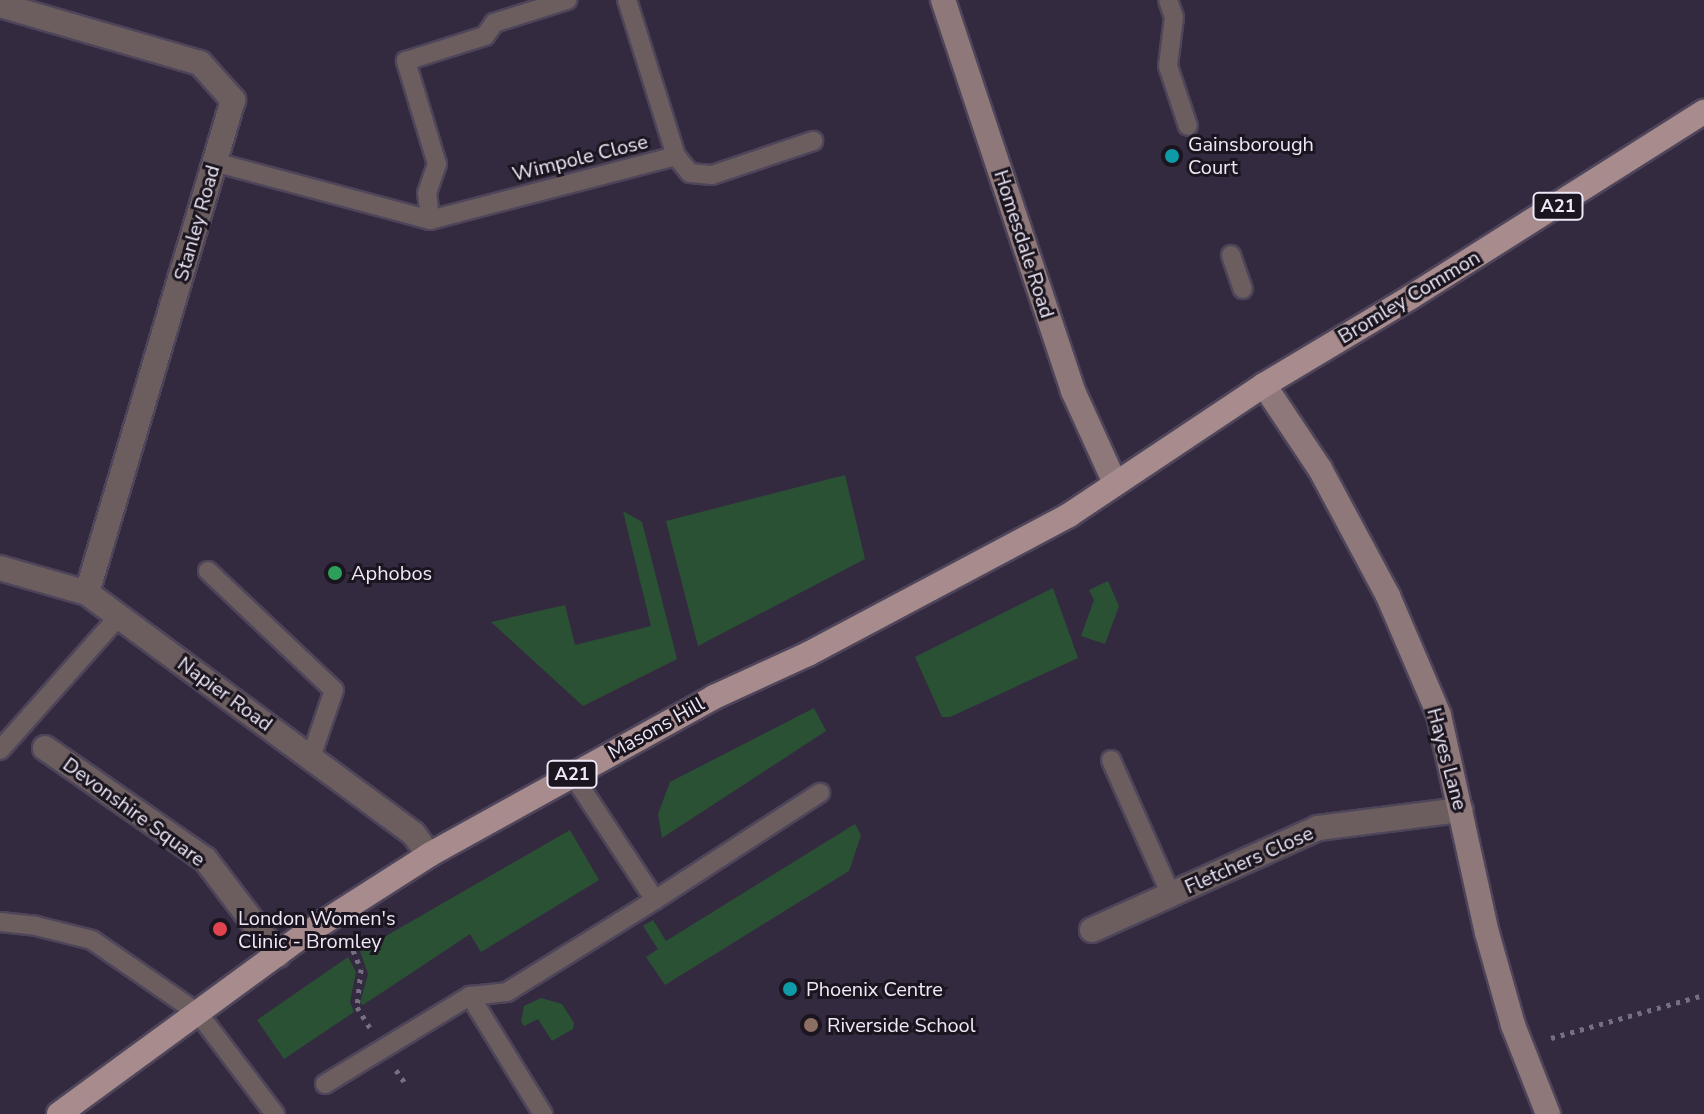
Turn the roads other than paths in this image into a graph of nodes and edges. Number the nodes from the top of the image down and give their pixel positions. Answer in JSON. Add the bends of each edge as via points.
{"nodes":[{"id":1,"x":567,"y":0,"type":"edge"},
{"id":2,"x":627,"y":0,"type":"edge"},
{"id":3,"x":943,"y":0,"type":"edge"},
{"id":4,"x":1168,"y":0,"type":"edge"},
{"id":5,"x":0,"y":5,"type":"edge"},
{"id":6,"x":1704,"y":112,"type":"edge"},
{"id":7,"x":1188,"y":126,"type":"dead end"},
{"id":8,"x":813,"y":141,"type":"dead end"},
{"id":9,"x":676,"y":156,"type":"junction"},
{"id":10,"x":214,"y":162,"type":"junction"},
{"id":11,"x":430,"y":220,"type":"junction"},
{"id":12,"x":1231,"y":255,"type":"dead end"},
{"id":13,"x":1243,"y":289,"type":"dead end"},
{"id":14,"x":1264,"y":385,"type":"junction"},
{"id":15,"x":1115,"y":483,"type":"junction"},
{"id":16,"x":0,"y":568,"type":"edge"},
{"id":17,"x":208,"y":571,"type":"dead end"},
{"id":18,"x":87,"y":593,"type":"junction"},
{"id":19,"x":119,"y":616,"type":"junction"},
{"id":20,"x":45,"y":748,"type":"dead end"},
{"id":21,"x":0,"y":750,"type":"edge"},
{"id":22,"x":311,"y":757,"type":"junction"},
{"id":23,"x":1111,"y":760,"type":"dead end"},
{"id":24,"x":572,"y":774,"type":"junction"},
{"id":25,"x":820,"y":793,"type":"dead end"},
{"id":26,"x":1461,"y":810,"type":"junction"},
{"id":27,"x":429,"y":855,"type":"junction"},
{"id":28,"x":1171,"y":895,"type":"junction"},
{"id":29,"x":655,"y":900,"type":"junction"},
{"id":30,"x":0,"y":922,"type":"edge"},
{"id":31,"x":1092,"y":930,"type":"dead end"},
{"id":32,"x":278,"y":955,"type":"junction"},
{"id":33,"x":470,"y":996,"type":"junction"},
{"id":34,"x":198,"y":1013,"type":"junction"},
{"id":35,"x":325,"y":1084,"type":"dead end"},
{"id":36,"x":59,"y":1114,"type":"edge"},
{"id":37,"x":275,"y":1114,"type":"edge"},
{"id":38,"x":543,"y":1114,"type":"edge"},
{"id":39,"x":1548,"y":1114,"type":"edge"}],
"edges":[{"from":1,"to":11,"type":"lane","via":[[494,23],[485,36],[406,61],[437,164],[427,193]]},
{"from":2,"to":9,"type":"lane","name":"Wimpole Close"},
{"from":3,"to":15,"type":"main road","name":"Homesdale Road","via":[[1073,391]]},
{"from":4,"to":7,"type":"lane","via":[[1174,17],[1168,66]]},
{"from":5,"to":10,"type":"street","name":"Stanley Road","via":[[200,63],[233,100]]},
{"from":6,"to":14,"type":"main road","name":"Bromley Common","number":"A21"},
{"from":8,"to":9,"type":"lane","via":[[712,175],[690,173]]},
{"from":9,"to":11,"type":"lane","name":"Wimpole Close"},
{"from":10,"to":11,"type":"lane","name":"Wimpole Close"},
{"from":10,"to":18,"type":"street","name":"Stanley Road"},
{"from":12,"to":13,"type":"lane"},
{"from":14,"to":15,"type":"main road","name":"Bromley Common","number":"A21"},
{"from":14,"to":26,"type":"main road","name":"Hayes Lane","via":[[1320,469],[1388,596],[1439,715]]},
{"from":15,"to":24,"type":"main road","name":"Masons Hill","number":"A21","via":[[1069,515],[968,570]]},
{"from":16,"to":18,"type":"street","name":"Napier Road"},
{"from":17,"to":22,"type":"lane","via":[[334,690]]},
{"from":18,"to":19,"type":"street","name":"Napier Road"},
{"from":19,"to":21,"type":"lane"},
{"from":19,"to":22,"type":"street","name":"Napier Road"},
{"from":20,"to":32,"type":"street","name":"Devonshire Square","via":[[205,859]]},
{"from":22,"to":27,"type":"street","name":"Napier Road","via":[[413,833]]},
{"from":23,"to":28,"type":"lane"},
{"from":24,"to":27,"type":"main road","name":"Masons Hill","number":"A21"},
{"from":24,"to":29,"type":"lane"},
{"from":25,"to":29,"type":"lane"},
{"from":26,"to":28,"type":"street","name":"Fletchers Close","via":[[1318,828]]},
{"from":26,"to":39,"type":"main road","name":"Hayes Lane","via":[[1487,933]]},
{"from":27,"to":32,"type":"main road","name":"Masons Hill","number":"A21"},
{"from":28,"to":31,"type":"street","name":"Fletchers Close"},
{"from":29,"to":33,"type":"lane","via":[[507,992]]},
{"from":30,"to":34,"type":"lane","via":[[92,940]]},
{"from":32,"to":34,"type":"main road","name":"Masons Hill","number":"A21"},
{"from":33,"to":35,"type":"lane"},
{"from":33,"to":38,"type":"lane"},
{"from":34,"to":36,"type":"main road","name":"Masons Hill","number":"A21"},
{"from":34,"to":37,"type":"lane"}]}
